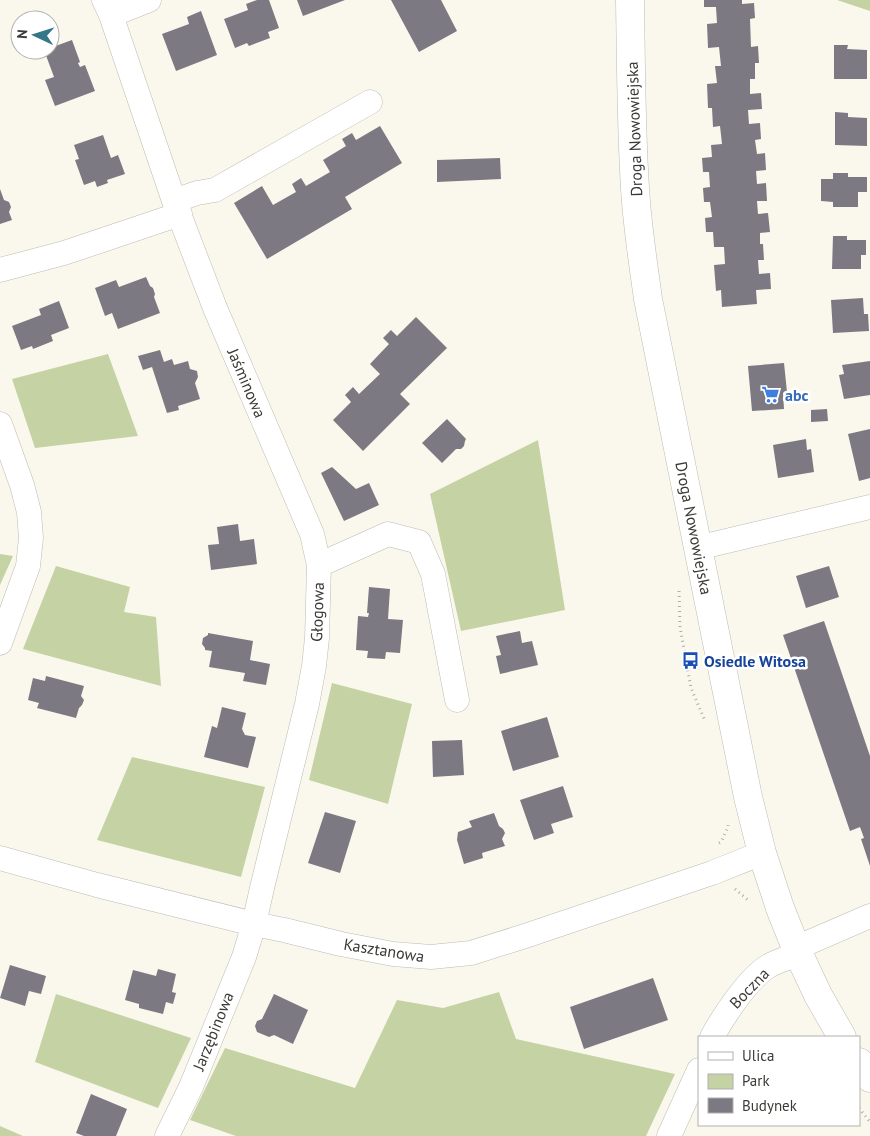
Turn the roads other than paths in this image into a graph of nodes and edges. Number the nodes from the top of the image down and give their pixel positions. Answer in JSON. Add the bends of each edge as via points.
{"nodes":[{"id":1,"x":148,"y":0,"type":"edge"},
{"id":2,"x":630,"y":0,"type":"edge"},
{"id":3,"x":107,"y":7,"type":"edge"},
{"id":4,"x":370,"y":102,"type":"dead end"},
{"id":5,"x":177,"y":208,"type":"junction"},
{"id":6,"x":0,"y":270,"type":"edge"},
{"id":7,"x":0,"y":424,"type":"edge"},
{"id":8,"x":870,"y":507,"type":"edge"},
{"id":9,"x":698,"y":548,"type":"junction"},
{"id":10,"x":319,"y":565,"type":"junction"},
{"id":11,"x":0,"y":643,"type":"edge"},
{"id":12,"x":457,"y":700,"type":"dead end"},
{"id":13,"x":762,"y":853,"type":"junction"},
{"id":14,"x":0,"y":858,"type":"edge"},
{"id":15,"x":870,"y":916,"type":"edge"},
{"id":16,"x":254,"y":924,"type":"junction"},
{"id":17,"x":797,"y":951,"type":"junction"},
{"id":18,"x":713,"y":1036,"type":"edge"},
{"id":19,"x":841,"y":1036,"type":"edge"},
{"id":20,"x":860,"y":1063,"type":"edge"},
{"id":21,"x":698,"y":1072,"type":"edge"},
{"id":22,"x":870,"y":1078,"type":"edge"},
{"id":23,"x":167,"y":1136,"type":"edge"},
{"id":24,"x":669,"y":1136,"type":"edge"}],
"edges":[{"from":1,"to":3,"type":"street","name":"Jaśminowa"},
{"from":2,"to":9,"type":"street","name":"Droga Nowowiejska","via":[[633,155],[640,244]]},
{"from":3,"to":5,"type":"street","name":"Jaśminowa"},
{"from":4,"to":5,"type":"street","via":[[215,190],[197,193]]},
{"from":5,"to":6,"type":"street","via":[[64,253]]},
{"from":5,"to":10,"type":"street","name":"Jaśminowa","via":[[215,308],[312,534]]},
{"from":7,"to":11,"type":"street","via":[[22,485],[31,538],[28,566]]},
{"from":8,"to":9,"type":"street"},
{"from":9,"to":13,"type":"street","name":"Droga Nowowiejska"},
{"from":10,"to":12,"type":"street","name":"Głogowa","via":[[388,534],[419,542],[433,574]]},
{"from":10,"to":16,"type":"street","name":"Głogowa","via":[[314,666]]},
{"from":13,"to":16,"type":"street","name":"Kasztanowa","via":[[471,953],[431,957],[393,954]]},
{"from":13,"to":17,"type":"street","name":"Droga Nowowiejska"},
{"from":14,"to":16,"type":"street","name":"Kasztanowa"},
{"from":15,"to":17,"type":"street","name":"Boczna"},
{"from":16,"to":23,"type":"street","name":"Jarzębinowa","via":[[244,957],[191,1087]]},
{"from":17,"to":18,"type":"street","name":"Boczna","via":[[757,976],[728,1010]]},
{"from":17,"to":19,"type":"street","name":"Droga Nowowiejska"},
{"from":20,"to":22,"type":"street"},
{"from":21,"to":24,"type":"street"}]}
